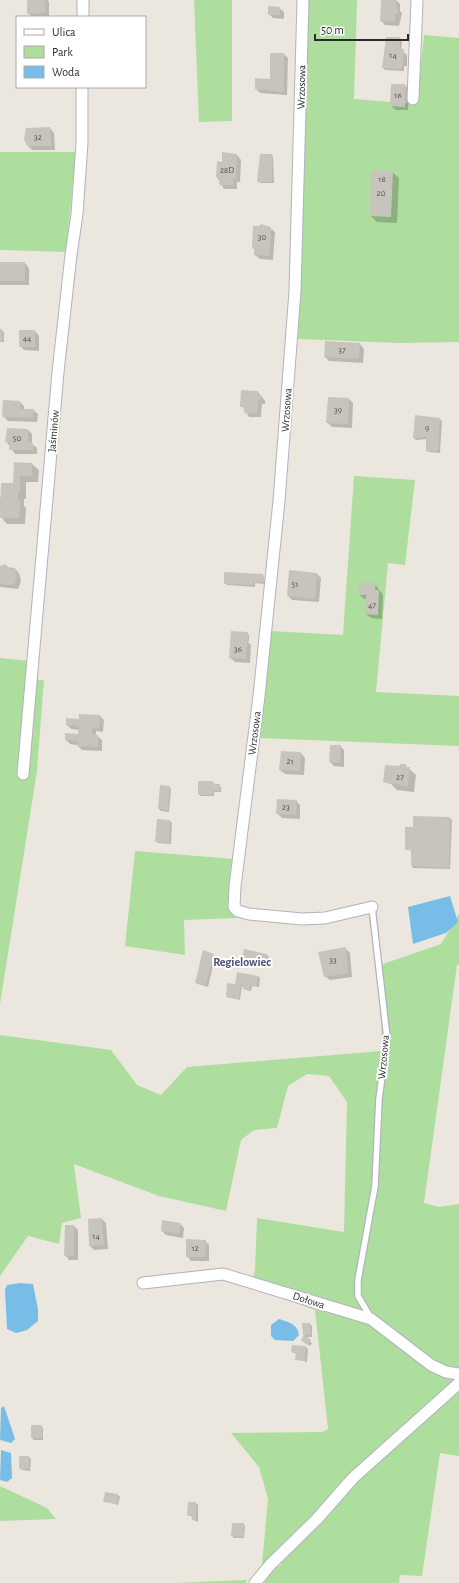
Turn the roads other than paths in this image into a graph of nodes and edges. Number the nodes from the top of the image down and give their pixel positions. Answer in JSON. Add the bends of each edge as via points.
{"nodes":[{"id":1,"x":83,"y":0,"type":"edge"},
{"id":2,"x":303,"y":0,"type":"edge"},
{"id":3,"x":417,"y":0,"type":"edge"},
{"id":4,"x":83,"y":16,"type":"edge"},
{"id":5,"x":82,"y":88,"type":"edge"},
{"id":6,"x":413,"y":99,"type":"dead end"},
{"id":7,"x":23,"y":774,"type":"dead end"},
{"id":8,"x":372,"y":907,"type":"joint"},
{"id":9,"x":143,"y":1283,"type":"dead end"},
{"id":10,"x":371,"y":1318,"type":"junction"},
{"id":11,"x":459,"y":1374,"type":"edge"},
{"id":12,"x":459,"y":1383,"type":"edge"},
{"id":13,"x":255,"y":1583,"type":"edge"}],
"edges":[{"from":1,"to":4,"type":"street"},
{"from":2,"to":8,"type":"street","name":"Wrzosowa","via":[[295,291],[278,509],[234,906],[238,911],[249,914],[302,919],[325,918]]},
{"from":3,"to":6,"type":"street"},
{"from":5,"to":7,"type":"street","name":"Jaśminów","via":[[82,143],[77,214],[58,372]]},
{"from":8,"to":10,"type":"lane","name":"Wrzosowa","via":[[387,1038],[379,1099],[375,1186],[358,1280],[358,1296]]},
{"from":9,"to":10,"type":"street","name":"Dołowa","via":[[223,1274]]},
{"from":10,"to":11,"type":"street","name":"Dołowa","via":[[431,1365],[446,1372]]},
{"from":12,"to":13,"type":"street","via":[[353,1478]]}]}
